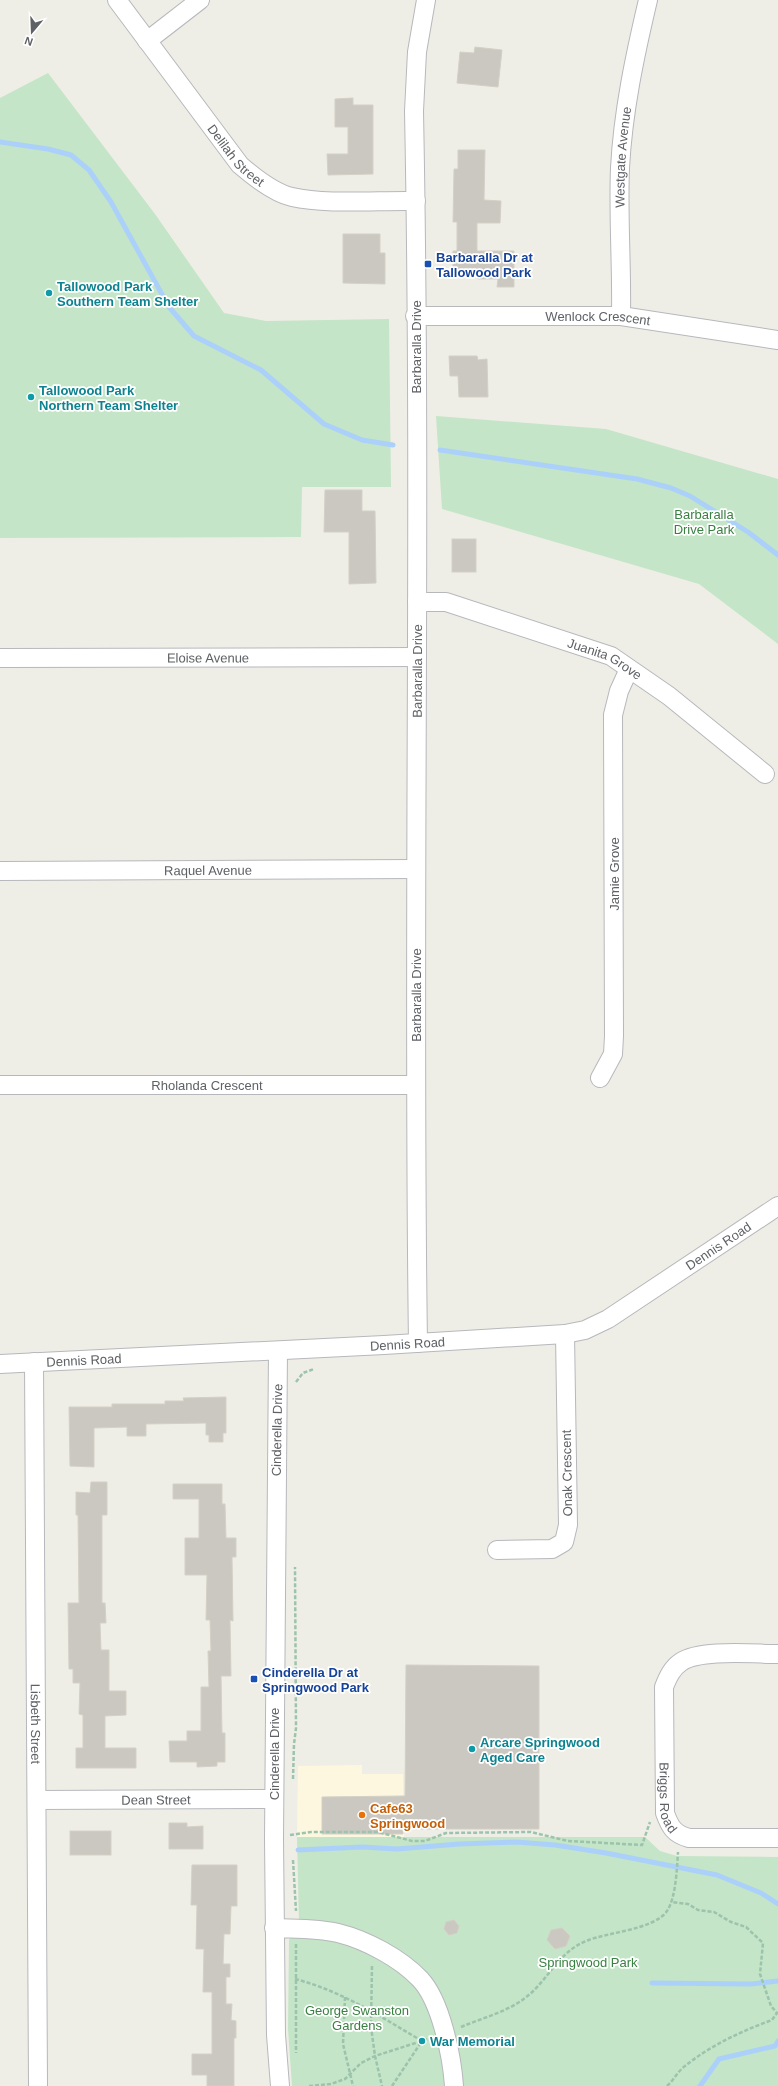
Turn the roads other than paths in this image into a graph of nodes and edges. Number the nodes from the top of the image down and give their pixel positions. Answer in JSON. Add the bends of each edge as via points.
{"nodes":[{"id":1,"x":117,"y":0,"type":"edge"},
{"id":2,"x":200,"y":0,"type":"edge"},
{"id":3,"x":426,"y":0,"type":"edge"},
{"id":4,"x":648,"y":0,"type":"edge"},
{"id":5,"x":147,"y":42,"type":"junction"},
{"id":6,"x":416,"y":201,"type":"junction"},
{"id":7,"x":415,"y":316,"type":"junction"},
{"id":8,"x":621,"y":316,"type":"junction"},
{"id":9,"x":778,"y":340,"type":"edge"},
{"id":10,"x":417,"y":602,"type":"junction"},
{"id":11,"x":417,"y":657,"type":"junction"},
{"id":12,"x":0,"y":658,"type":"edge"},
{"id":13,"x":629,"y":669,"type":"junction"},
{"id":14,"x":765,"y":774,"type":"dead end"},
{"id":15,"x":416,"y":870,"type":"junction"},
{"id":16,"x":0,"y":871,"type":"edge"},
{"id":17,"x":600,"y":1078,"type":"dead end"},
{"id":18,"x":0,"y":1085,"type":"edge"},
{"id":19,"x":415,"y":1085,"type":"junction"},
{"id":20,"x":778,"y":1206,"type":"edge"},
{"id":21,"x":565,"y":1334,"type":"junction"},
{"id":22,"x":418,"y":1343,"type":"junction"},
{"id":23,"x":278,"y":1351,"type":"junction"},
{"id":24,"x":34,"y":1362,"type":"junction"},
{"id":25,"x":0,"y":1364,"type":"edge"},
{"id":26,"x":497,"y":1550,"type":"dead end"},
{"id":27,"x":778,"y":1654,"type":"edge"},
{"id":28,"x":274,"y":1799,"type":"junction"},
{"id":29,"x":37,"y":1800,"type":"junction"},
{"id":30,"x":778,"y":1838,"type":"edge"},
{"id":31,"x":274,"y":1928,"type":"junction"},
{"id":32,"x":38,"y":2086,"type":"edge"},
{"id":33,"x":280,"y":2086,"type":"edge"},
{"id":34,"x":454,"y":2086,"type":"edge"}],
"edges":[{"from":1,"to":5,"type":"street","name":"Delilah Street"},
{"from":2,"to":5,"type":"street"},
{"from":3,"to":6,"type":"street","name":"Barbaralla Drive","via":[[417,52],[414,111]]},
{"from":4,"to":8,"type":"street","name":"Westgate Avenue","via":[[631,74],[620,168]]},
{"from":5,"to":6,"type":"street","name":"Delilah Street","via":[[240,165],[257,180],[291,197],[322,201]]},
{"from":6,"to":7,"type":"street","name":"Barbaralla Drive"},
{"from":7,"to":8,"type":"street","name":"Wenlock Crescent"},
{"from":7,"to":10,"type":"street","name":"Barbaralla Drive"},
{"from":8,"to":9,"type":"street","name":"Wenlock Crescent"},
{"from":10,"to":11,"type":"street","name":"Barbaralla Drive"},
{"from":10,"to":13,"type":"street","name":"Juanita Grove","via":[[446,602],[611,656]]},
{"from":11,"to":12,"type":"street","name":"Eloise Avenue"},
{"from":11,"to":15,"type":"street","name":"Barbaralla Drive"},
{"from":13,"to":14,"type":"street","name":"Juanita Grove","via":[[668,696]]},
{"from":13,"to":17,"type":"street","name":"Jamie Grove","via":[[619,691],[613,715],[614,1036],[613,1054]]},
{"from":15,"to":16,"type":"street","name":"Raquel Avenue"},
{"from":15,"to":19,"type":"street","name":"Barbaralla Drive"},
{"from":18,"to":19,"type":"street","name":"Rholanda Crescent"},
{"from":19,"to":22,"type":"street","name":"Barbaralla Drive"},
{"from":20,"to":21,"type":"street","name":"Dennis Road","via":[[608,1319],[585,1330]]},
{"from":21,"to":22,"type":"street","name":"Dennis Road"},
{"from":21,"to":26,"type":"street","name":"Onak Crescent","via":[[568,1525],[564,1542],[552,1549]]},
{"from":22,"to":23,"type":"street","name":"Dennis Road"},
{"from":23,"to":24,"type":"street","name":"Dennis Road"},
{"from":23,"to":28,"type":"street","name":"Cinderella Drive"},
{"from":24,"to":25,"type":"street","name":"Dennis Road"},
{"from":24,"to":29,"type":"street","name":"Lisbeth Street"},
{"from":27,"to":30,"type":"street","name":"Briggs Road","via":[[697,1655],[682,1662],[672,1671],[664,1686],[664,1813],[670,1828],[678,1835],[689,1838]]},
{"from":28,"to":29,"type":"street","name":"Dean Street"},
{"from":28,"to":31,"type":"street","name":"Cinderella Drive"},
{"from":29,"to":32,"type":"street","name":"Lisbeth Street"},
{"from":31,"to":33,"type":"street","name":"Cinderella Drive","via":[[276,2035]]},
{"from":31,"to":34,"type":"street","via":[[338,1933],[372,1946],[421,1980],[432,1998],[446,2033]]}]}
